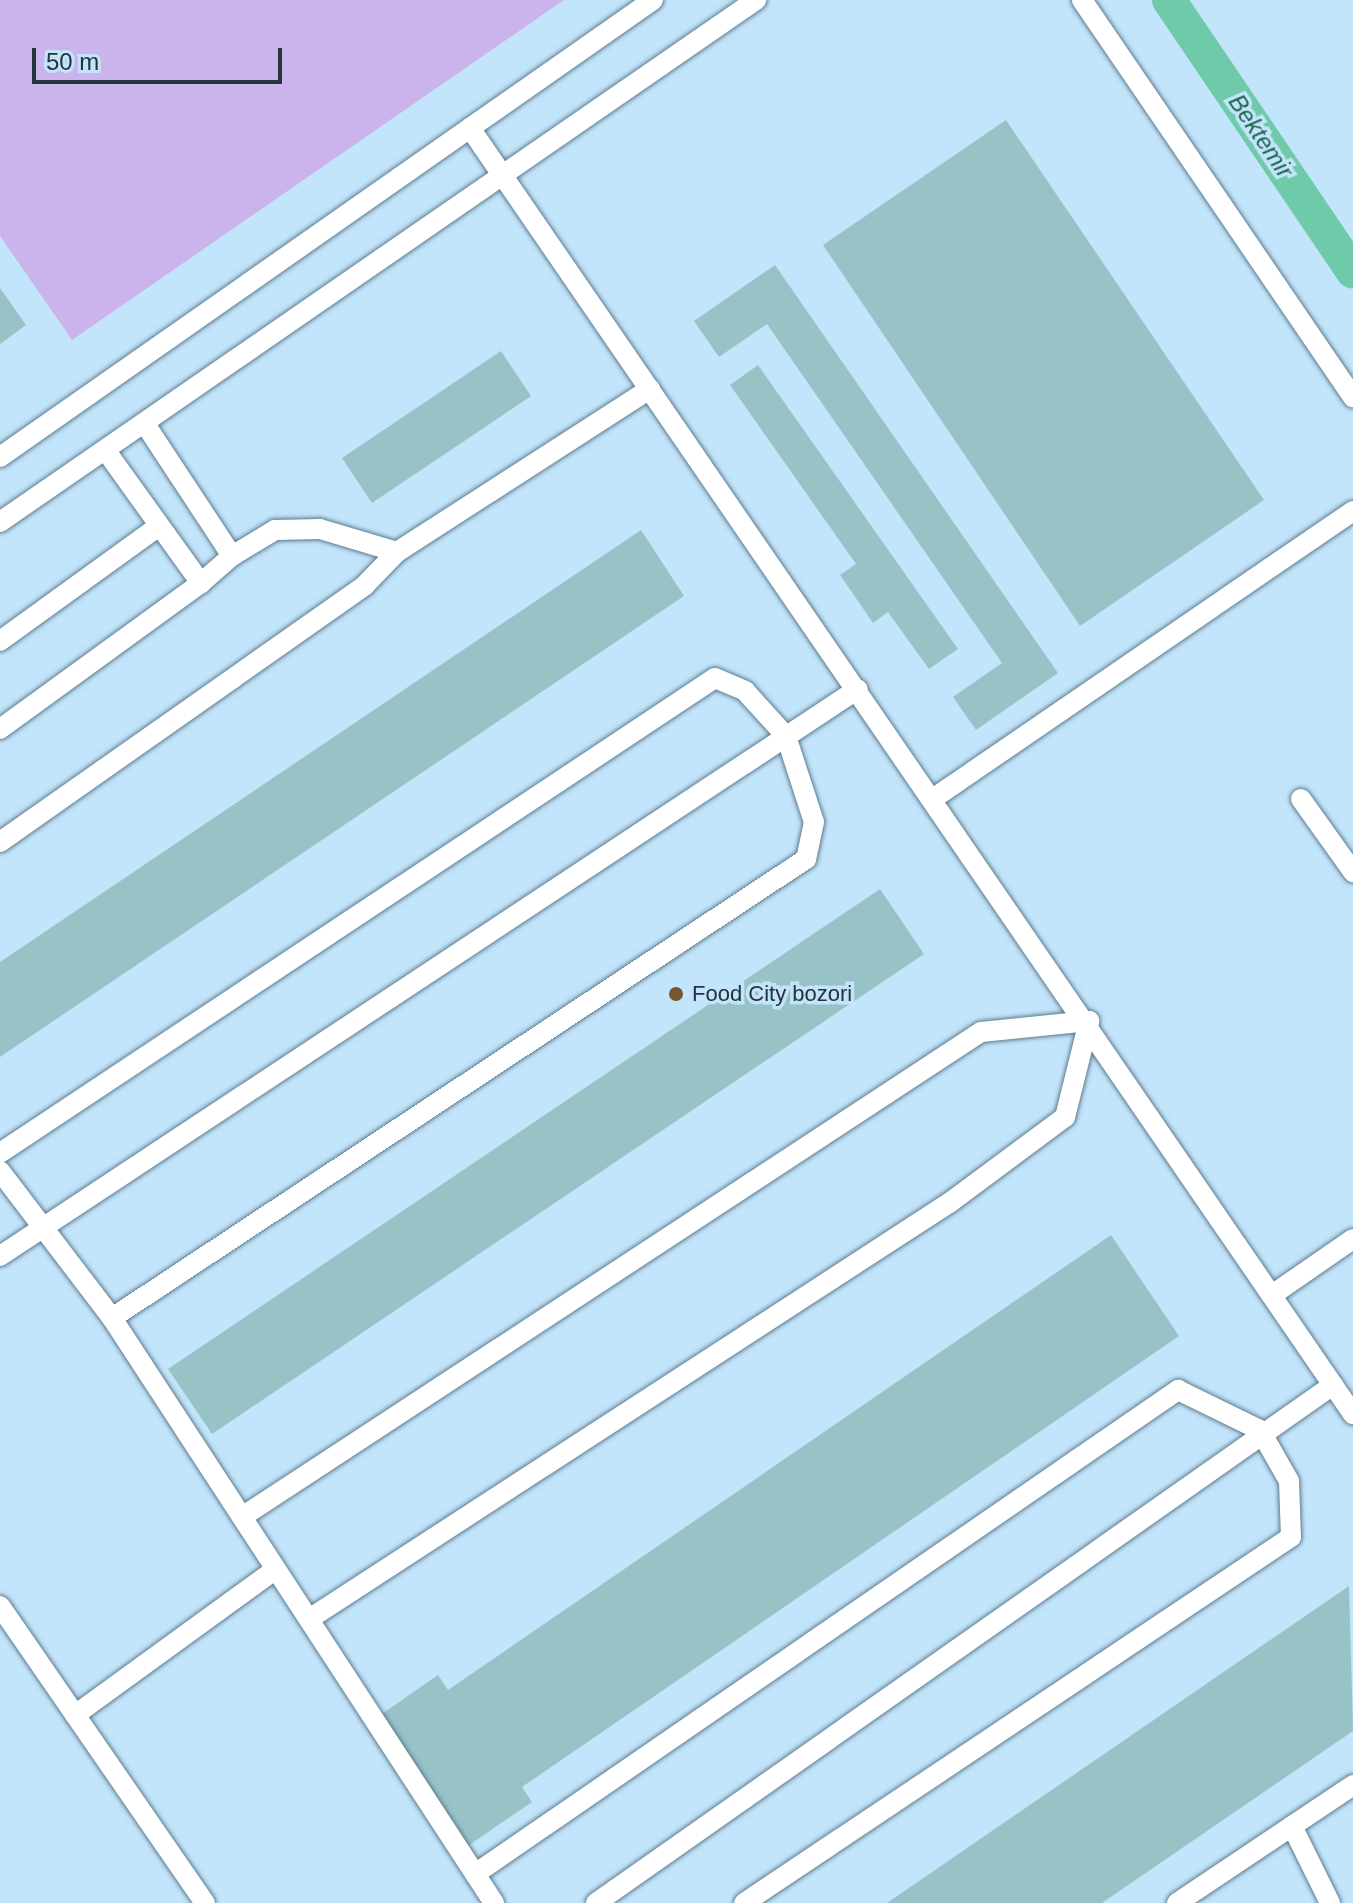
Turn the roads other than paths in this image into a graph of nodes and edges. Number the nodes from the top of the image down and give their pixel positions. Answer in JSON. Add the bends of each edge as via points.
{"nodes":[{"id":1,"x":653,"y":0,"type":"edge"},
{"id":2,"x":756,"y":0,"type":"edge"},
{"id":3,"x":1082,"y":0,"type":"edge"},
{"id":4,"x":470,"y":128,"type":"junction"},
{"id":5,"x":503,"y":175,"type":"junction"},
{"id":6,"x":650,"y":389,"type":"junction"},
{"id":7,"x":1353,"y":397,"type":"edge"},
{"id":8,"x":145,"y":424,"type":"junction"},
{"id":9,"x":106,"y":451,"type":"junction"},
{"id":10,"x":0,"y":457,"type":"edge"},
{"id":11,"x":1353,"y":511,"type":"edge"},
{"id":12,"x":0,"y":522,"type":"edge"},
{"id":13,"x":159,"y":526,"type":"junction"},
{"id":14,"x":397,"y":552,"type":"junction"},
{"id":15,"x":232,"y":556,"type":"junction"},
{"id":16,"x":201,"y":583,"type":"junction"},
{"id":17,"x":0,"y":641,"type":"edge"},
{"id":18,"x":858,"y":689,"type":"junction"},
{"id":19,"x":0,"y":729,"type":"edge"},
{"id":20,"x":786,"y":736,"type":"junction"},
{"id":21,"x":934,"y":798,"type":"junction"},
{"id":22,"x":1301,"y":799,"type":"dead end"},
{"id":23,"x":0,"y":842,"type":"edge"},
{"id":24,"x":1353,"y":872,"type":"edge"},
{"id":25,"x":1089,"y":1021,"type":"junction"},
{"id":26,"x":0,"y":1153,"type":"edge"},
{"id":27,"x":0,"y":1171,"type":"edge"},
{"id":28,"x":40,"y":1227,"type":"junction"},
{"id":29,"x":1353,"y":1239,"type":"edge"},
{"id":30,"x":0,"y":1256,"type":"edge"},
{"id":31,"x":1272,"y":1295,"type":"junction"},
{"id":32,"x":112,"y":1318,"type":"junction"},
{"id":33,"x":1333,"y":1385,"type":"junction"},
{"id":34,"x":1353,"y":1414,"type":"edge"},
{"id":35,"x":1260,"y":1430,"type":"junction"},
{"id":36,"x":242,"y":1517,"type":"junction"},
{"id":37,"x":276,"y":1569,"type":"junction"},
{"id":38,"x":0,"y":1606,"type":"edge"},
{"id":39,"x":309,"y":1619,"type":"junction"},
{"id":40,"x":75,"y":1715,"type":"junction"},
{"id":41,"x":1353,"y":1785,"type":"edge"},
{"id":42,"x":1292,"y":1826,"type":"junction"},
{"id":43,"x":475,"y":1874,"type":"junction"},
{"id":44,"x":205,"y":1903,"type":"edge"},
{"id":45,"x":494,"y":1903,"type":"edge"},
{"id":46,"x":596,"y":1903,"type":"edge"},
{"id":47,"x":744,"y":1903,"type":"edge"},
{"id":48,"x":1177,"y":1903,"type":"edge"},
{"id":49,"x":1330,"y":1903,"type":"edge"}],
"edges":[{"from":1,"to":4,"type":"lane"},
{"from":2,"to":5,"type":"lane"},
{"from":3,"to":7,"type":"lane"},
{"from":4,"to":5,"type":"lane"},
{"from":4,"to":10,"type":"lane"},
{"from":5,"to":6,"type":"lane"},
{"from":5,"to":8,"type":"lane"},
{"from":6,"to":14,"type":"lane"},
{"from":6,"to":18,"type":"lane"},
{"from":8,"to":9,"type":"lane"},
{"from":8,"to":15,"type":"lane"},
{"from":9,"to":12,"type":"lane"},
{"from":9,"to":13,"type":"lane"},
{"from":11,"to":21,"type":"lane"},
{"from":13,"to":16,"type":"lane"},
{"from":13,"to":17,"type":"lane"},
{"from":14,"to":15,"type":"lane","via":[[320,529],[275,530]]},
{"from":14,"to":23,"type":"lane","via":[[365,585]]},
{"from":15,"to":16,"type":"lane"},
{"from":16,"to":19,"type":"lane"},
{"from":18,"to":20,"type":"lane"},
{"from":18,"to":21,"type":"lane"},
{"from":20,"to":26,"type":"lane","via":[[745,691],[715,678]]},
{"from":20,"to":28,"type":"lane"},
{"from":20,"to":32,"type":"lane","via":[[814,822],[806,859]]},
{"from":21,"to":25,"type":"lane"},
{"from":22,"to":24,"type":"lane"},
{"from":25,"to":31,"type":"lane"},
{"from":25,"to":36,"type":"lane","via":[[981,1032]]},
{"from":25,"to":39,"type":"lane","via":[[1065,1117],[949,1203]]},
{"from":27,"to":28,"type":"lane"},
{"from":28,"to":30,"type":"lane"},
{"from":28,"to":32,"type":"lane"},
{"from":29,"to":31,"type":"lane"},
{"from":31,"to":33,"type":"lane"},
{"from":32,"to":36,"type":"lane"},
{"from":33,"to":34,"type":"lane"},
{"from":33,"to":35,"type":"lane"},
{"from":35,"to":43,"type":"lane","via":[[1178,1390]]},
{"from":35,"to":46,"type":"lane"},
{"from":35,"to":47,"type":"lane","via":[[1289,1481],[1291,1537]]},
{"from":36,"to":37,"type":"lane"},
{"from":37,"to":39,"type":"lane"},
{"from":37,"to":40,"type":"lane"},
{"from":38,"to":40,"type":"lane"},
{"from":39,"to":43,"type":"lane"},
{"from":40,"to":44,"type":"lane"},
{"from":41,"to":42,"type":"lane"},
{"from":42,"to":48,"type":"lane"},
{"from":42,"to":49,"type":"lane"},
{"from":43,"to":45,"type":"lane"}]}
